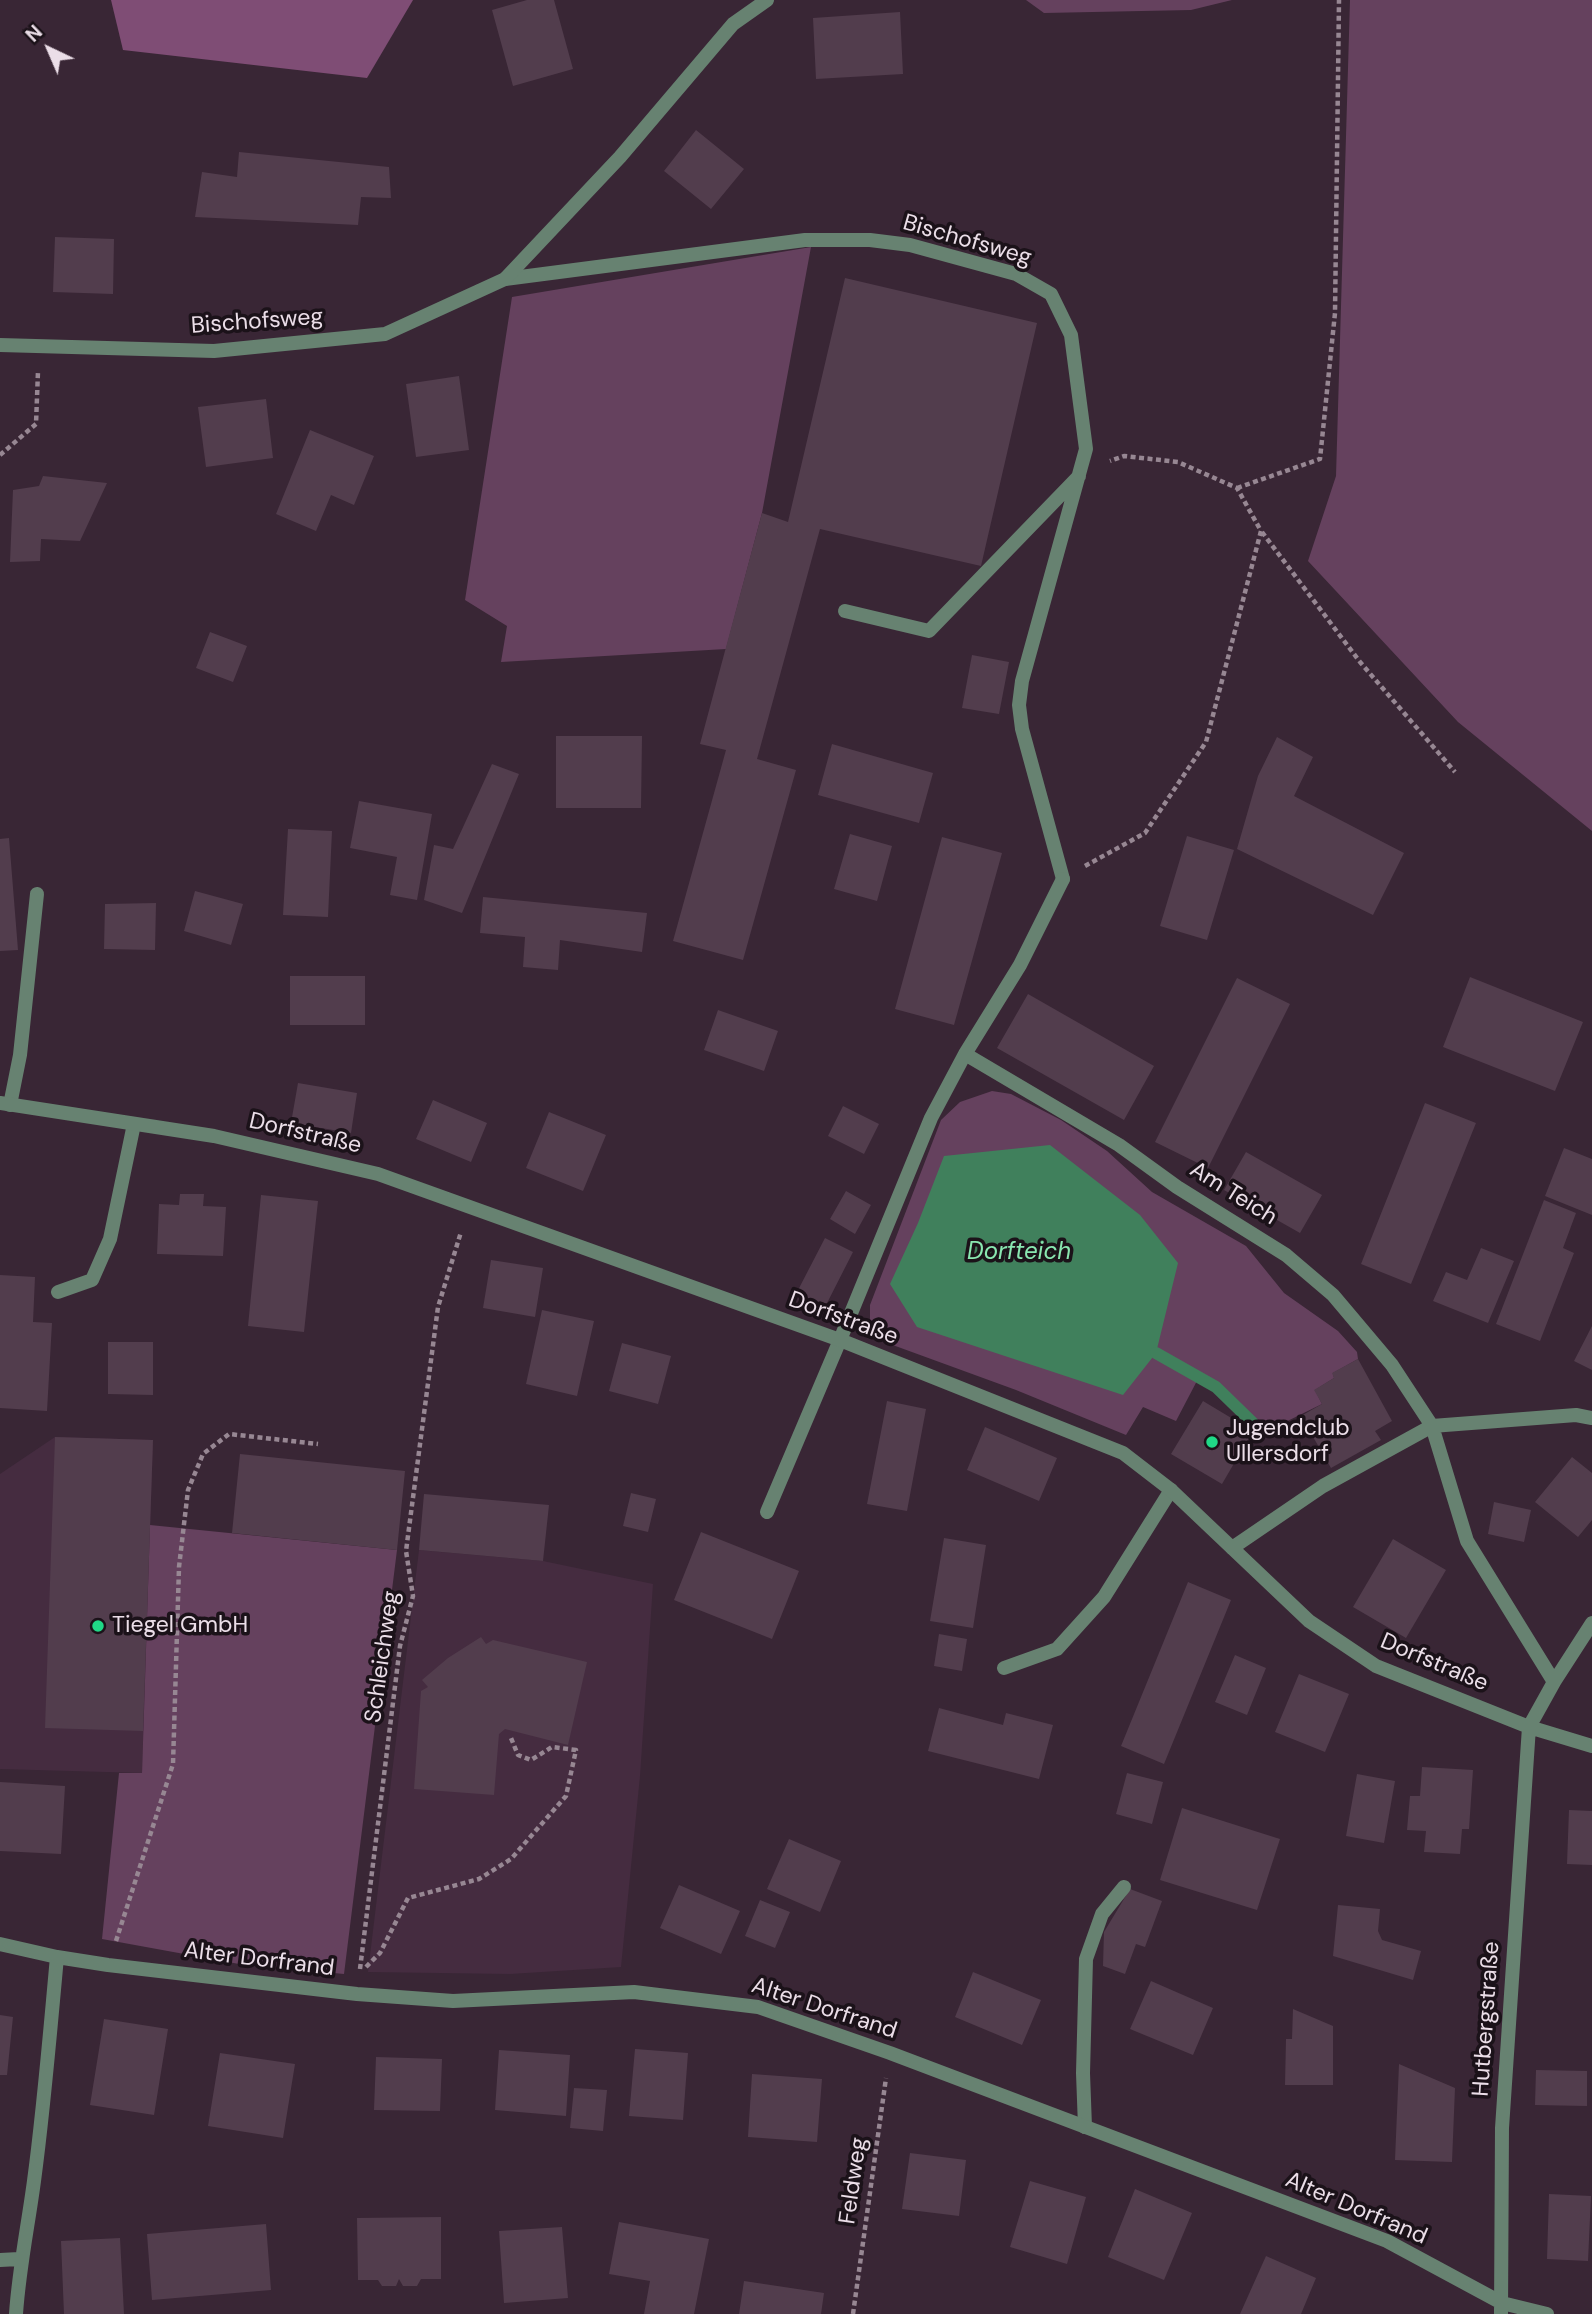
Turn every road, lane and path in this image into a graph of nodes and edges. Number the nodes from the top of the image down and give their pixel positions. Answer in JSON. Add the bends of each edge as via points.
{"nodes":[{"id":1,"x":767,"y":0,"type":"edge"},
{"id":2,"x":1339,"y":0,"type":"edge"},
{"id":3,"x":505,"y":279,"type":"junction"},
{"id":4,"x":0,"y":345,"type":"edge"},
{"id":5,"x":39,"y":347,"type":"junction"},
{"id":6,"x":0,"y":455,"type":"edge"},
{"id":7,"x":1080,"y":475,"type":"junction"},
{"id":8,"x":1237,"y":488,"type":"junction"},
{"id":9,"x":1261,"y":531,"type":"junction"},
{"id":10,"x":845,"y":611,"type":"dead end"},
{"id":11,"x":1455,"y":772,"type":"dead end"},
{"id":12,"x":1063,"y":879,"type":"junction"},
{"id":13,"x":37,"y":894,"type":"dead end"},
{"id":14,"x":965,"y":1054,"type":"junction"},
{"id":15,"x":5,"y":1104,"type":"edge"},
{"id":16,"x":134,"y":1124,"type":"junction"},
{"id":17,"x":469,"y":1204,"type":"junction"},
{"id":18,"x":58,"y":1292,"type":"dead end"},
{"id":19,"x":841,"y":1340,"type":"junction"},
{"id":20,"x":1592,"y":1418,"type":"edge"},
{"id":21,"x":1432,"y":1426,"type":"junction"},
{"id":22,"x":318,"y":1444,"type":"dead end"},
{"id":23,"x":1171,"y":1490,"type":"junction"},
{"id":24,"x":767,"y":1512,"type":"dead end"},
{"id":25,"x":1232,"y":1548,"type":"junction"},
{"id":26,"x":1592,"y":1623,"type":"edge"},
{"id":27,"x":1004,"y":1668,"type":"dead end"},
{"id":28,"x":1555,"y":1682,"type":"junction"},
{"id":29,"x":1528,"y":1727,"type":"junction"},
{"id":30,"x":511,"y":1738,"type":"dead end"},
{"id":31,"x":1592,"y":1746,"type":"edge"},
{"id":32,"x":1124,"y":1887,"type":"dead end"},
{"id":33,"x":0,"y":1944,"type":"edge"},
{"id":34,"x":57,"y":1958,"type":"junction"},
{"id":35,"x":108,"y":1965,"type":"junction"},
{"id":36,"x":890,"y":2053,"type":"junction"},
{"id":37,"x":1085,"y":2127,"type":"junction"},
{"id":38,"x":19,"y":2259,"type":"junction"},
{"id":39,"x":0,"y":2260,"type":"edge"},
{"id":40,"x":1502,"y":2309,"type":"edge"},
{"id":41,"x":16,"y":2314,"type":"edge"},
{"id":42,"x":853,"y":2314,"type":"edge"},
{"id":43,"x":1546,"y":2314,"type":"edge"}],
"edges":[{"from":1,"to":3,"type":"street","name":"Bischofsweg","via":[[733,24],[620,157]]},
{"from":2,"to":8,"type":"path","via":[[1335,313],[1320,459]]},
{"from":3,"to":5,"type":"street","name":"Bischofsweg","via":[[385,334],[214,351]]},
{"from":3,"to":7,"type":"street","name":"Bischofsweg","via":[[804,240],[848,239],[910,245],[1016,274],[1051,294],[1071,335],[1086,428]]},
{"from":4,"to":5,"type":"street","name":"Bischofsweg"},
{"from":5,"to":6,"type":"path","via":[[36,424]]},
{"from":7,"to":8,"type":"path","via":[[1124,456],[1178,462]]},
{"from":7,"to":10,"type":"street","via":[[929,631]]},
{"from":7,"to":12,"type":"street","name":"Bischofsweg","via":[[1019,705]]},
{"from":8,"to":9,"type":"path"},
{"from":9,"to":11,"type":"path","via":[[1360,662]]},
{"from":9,"to":12,"type":"path","via":[[1206,742],[1145,833]]},
{"from":12,"to":14,"type":"street","via":[[1020,965]]},
{"from":13,"to":15,"type":"street","via":[[20,1055]]},
{"from":14,"to":19,"type":"street","via":[[932,1118]]},
{"from":14,"to":21,"type":"street","name":"Am Teich","via":[[1119,1145],[1286,1255],[1360,1324]]},
{"from":15,"to":16,"type":"street","name":"Dorfstraße"},
{"from":16,"to":17,"type":"street","name":"Dorfstraße","via":[[214,1136],[378,1174]]},
{"from":16,"to":18,"type":"street","via":[[110,1240],[92,1280]]},
{"from":17,"to":19,"type":"street","name":"Dorfstraße"},
{"from":17,"to":30,"type":"path","name":"Schleichweg","via":[[437,1321],[406,1551],[413,1596],[400,1646],[360,1973],[380,1953],[408,1898],[479,1879],[511,1859],[566,1796],[576,1750],[552,1747],[531,1760],[518,1755]]},
{"from":19,"to":23,"type":"street","name":"Dorfstraße","via":[[1123,1453]]},
{"from":19,"to":24,"type":"street"},
{"from":20,"to":21,"type":"street","via":[[1576,1415]]},
{"from":21,"to":25,"type":"street","via":[[1323,1486]]},
{"from":21,"to":28,"type":"street","name":"Am Teich","via":[[1467,1541]]},
{"from":22,"to":35,"type":"path","via":[[229,1434],[203,1454],[188,1490],[178,1567],[173,1764]]},
{"from":23,"to":25,"type":"street","name":"Dorfstraße"},
{"from":23,"to":27,"type":"street","via":[[1104,1597],[1057,1649]]},
{"from":25,"to":29,"type":"street","name":"Dorfstraße","via":[[1309,1621],[1376,1666]]},
{"from":26,"to":28,"type":"street"},
{"from":28,"to":29,"type":"street"},
{"from":29,"to":31,"type":"street","name":"Dorfstraße"},
{"from":29,"to":40,"type":"street","name":"Hutbergstraße","via":[[1502,2129]]},
{"from":32,"to":37,"type":"street","via":[[1102,1914],[1086,1959]]},
{"from":33,"to":34,"type":"street","name":"Alter Dorfrand"},
{"from":34,"to":35,"type":"street","name":"Alter Dorfrand"},
{"from":34,"to":38,"type":"street","via":[[33,2184]]},
{"from":35,"to":36,"type":"street","name":"Alter Dorfrand","via":[[453,2001],[634,1992],[758,2007]]},
{"from":36,"to":37,"type":"street","name":"Alter Dorfrand"},
{"from":36,"to":42,"type":"path","name":"Feldweg"},
{"from":37,"to":40,"type":"street","name":"Alter Dorfrand","via":[[1387,2241]]},
{"from":38,"to":39,"type":"street"},
{"from":38,"to":41,"type":"street"},
{"from":40,"to":43,"type":"street","name":"Alter Dorfrand"}]}
